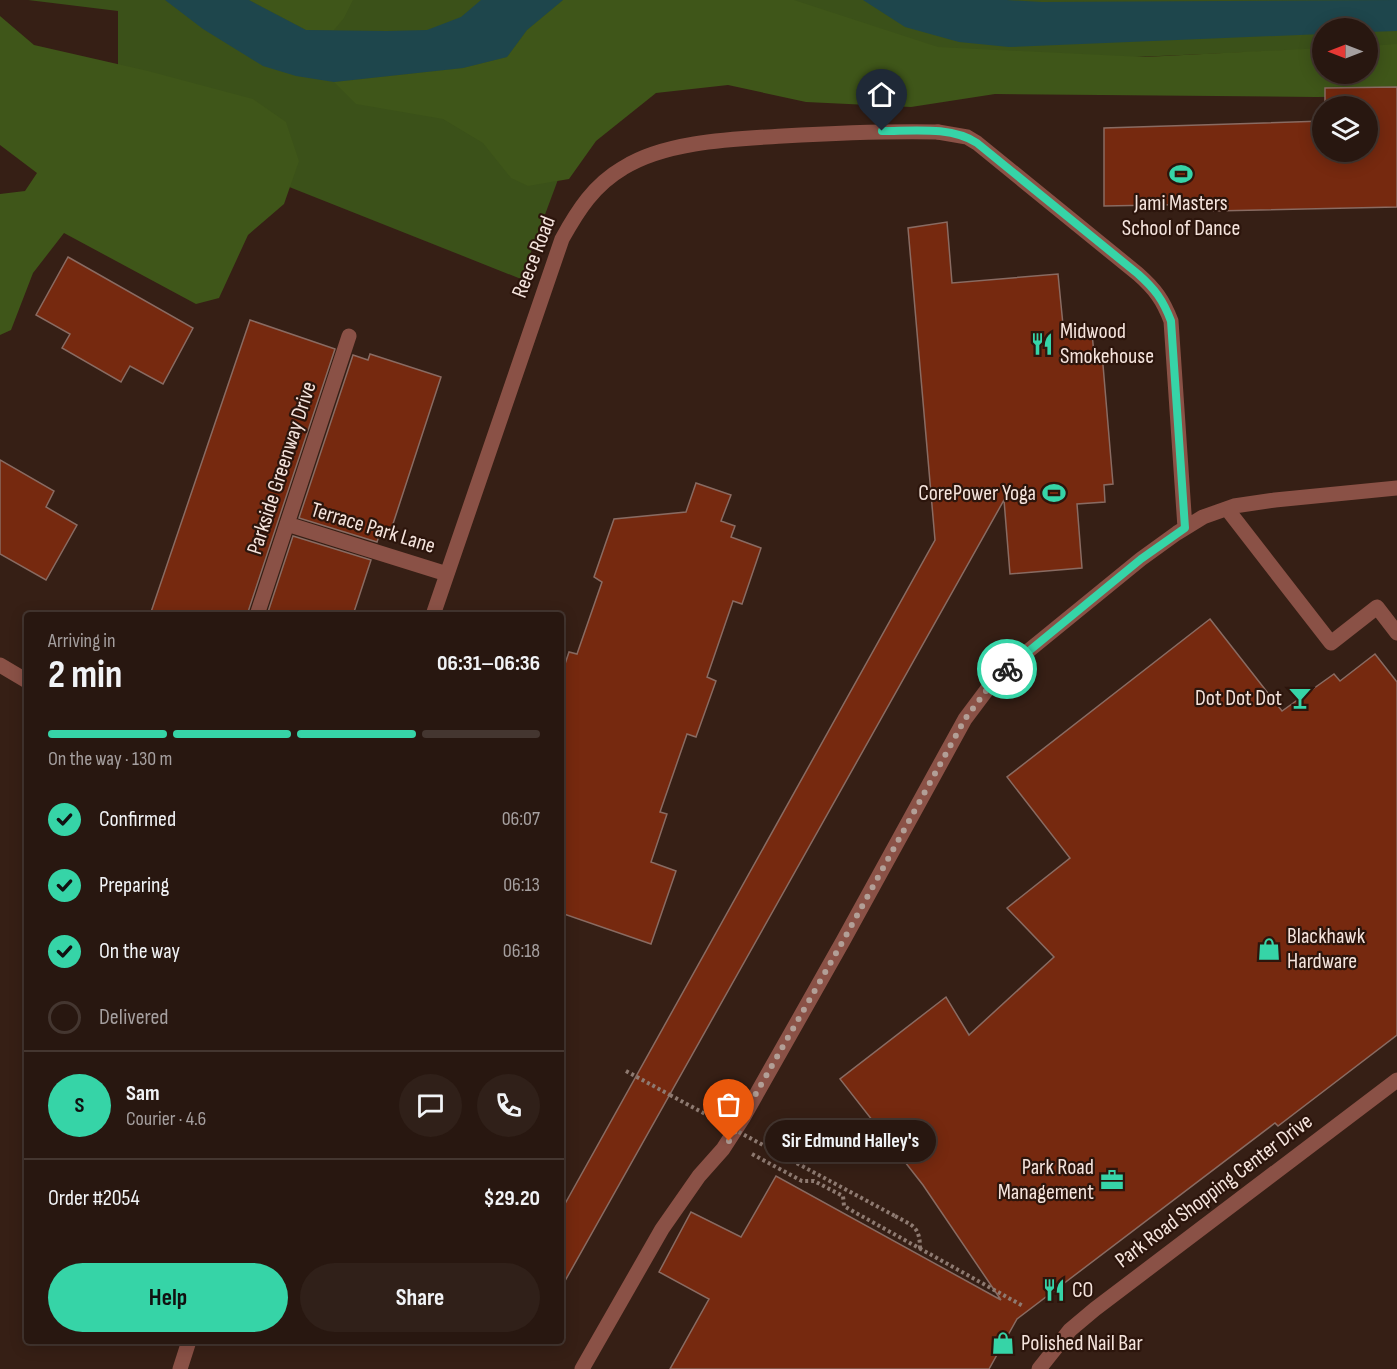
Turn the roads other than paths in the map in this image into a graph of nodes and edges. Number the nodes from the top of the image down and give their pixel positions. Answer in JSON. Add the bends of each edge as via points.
{"nodes":[{"id":1,"x":349,"y":336,"type":"dead end"},
{"id":2,"x":1397,"y":488,"type":"edge"},
{"id":3,"x":1227,"y":509,"type":"junction"},
{"id":4,"x":287,"y":524,"type":"junction"},
{"id":5,"x":1185,"y":528,"type":"junction"},
{"id":6,"x":447,"y":574,"type":"junction"},
{"id":7,"x":258,"y":612,"type":"edge"},
{"id":8,"x":434,"y":612,"type":"edge"},
{"id":9,"x":1397,"y":633,"type":"edge"},
{"id":10,"x":0,"y":665,"type":"edge"},
{"id":11,"x":24,"y":679,"type":"edge"},
{"id":12,"x":1397,"y":1080,"type":"edge"},
{"id":13,"x":188,"y":1344,"type":"edge"},
{"id":14,"x":180,"y":1369,"type":"edge"},
{"id":15,"x":582,"y":1369,"type":"edge"},
{"id":16,"x":1039,"y":1369,"type":"edge"}],
"edges":[{"from":1,"to":4,"type":"street","name":"Parkside Greenway Drive"},
{"from":2,"to":3,"type":"street","via":[[1275,500]]},
{"from":3,"to":5,"type":"street"},
{"from":3,"to":9,"type":"street","via":[[1331,643],[1377,607]]},
{"from":4,"to":6,"type":"street","name":"Terrace Park Lane"},
{"from":4,"to":7,"type":"street","name":"Parkside Greenway Drive"},
{"from":5,"to":6,"type":"street","name":"Reece Road","via":[[1171,321],[1165,303],[1153,288],[967,137],[882,131],[792,136],[683,146],[648,156],[624,166],[600,184],[578,210],[562,239]]},
{"from":5,"to":15,"type":"street","via":[[1011,665],[965,719],[729,1141],[662,1229]]},
{"from":6,"to":8,"type":"street","name":"Reece Road"},
{"from":10,"to":11,"type":"street"},
{"from":12,"to":16,"type":"street","name":"Park Road Shopping Center Drive","via":[[1095,1309],[1070,1330]]},
{"from":13,"to":14,"type":"street"}]}
